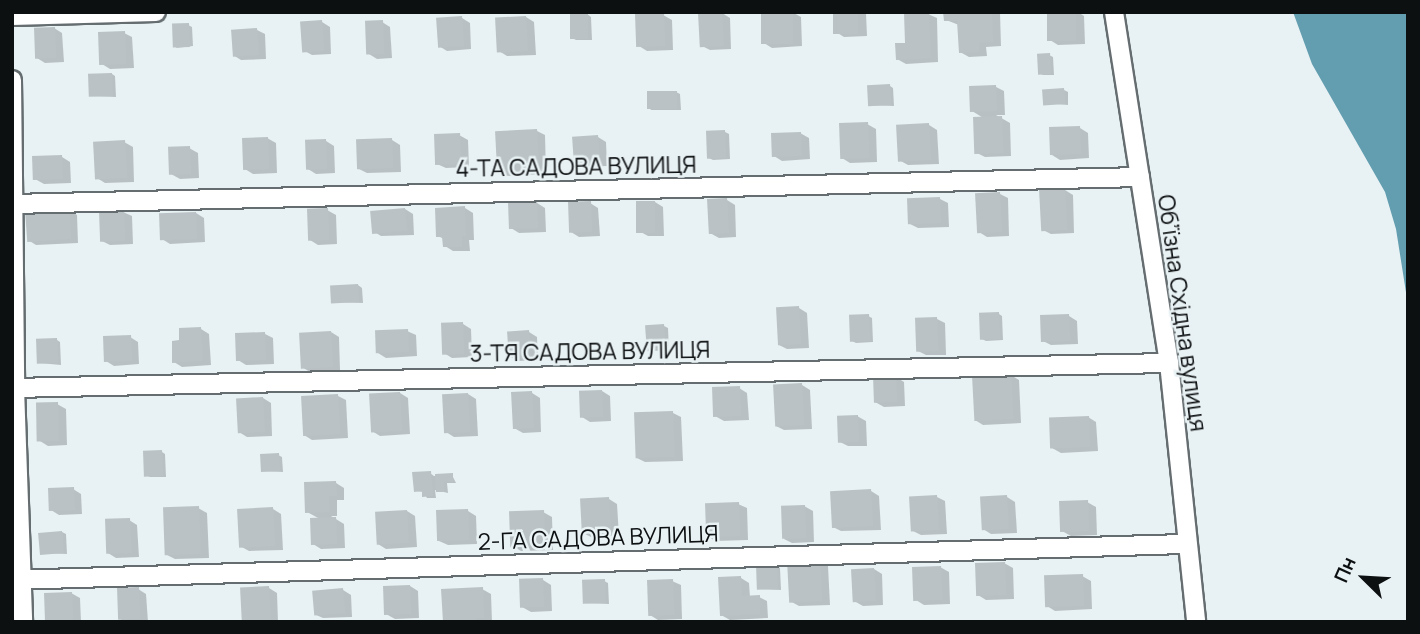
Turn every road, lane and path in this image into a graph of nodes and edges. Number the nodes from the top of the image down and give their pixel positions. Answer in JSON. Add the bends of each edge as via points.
{"nodes":[{"id":1,"x":156,"y":12,"type":"edge"},
{"id":2,"x":1114,"y":12,"type":"edge"},
{"id":3,"x":12,"y":16,"type":"edge"},
{"id":4,"x":12,"y":80,"type":"edge"},
{"id":5,"x":1140,"y":177,"type":"junction"},
{"id":6,"x":13,"y":204,"type":"edge"},
{"id":7,"x":1169,"y":363,"type":"junction"},
{"id":8,"x":14,"y":388,"type":"edge"},
{"id":9,"x":1186,"y":544,"type":"junction"},
{"id":10,"x":17,"y":580,"type":"edge"},
{"id":11,"x":23,"y":622,"type":"edge"},
{"id":12,"x":1196,"y":622,"type":"edge"}],
"edges":[{"from":1,"to":3,"type":"street"},
{"from":2,"to":5,"type":"street","name":"Обʼїзна Східна вулиця"},
{"from":4,"to":6,"type":"street"},
{"from":5,"to":6,"type":"street","name":"4-ТА САДОВА ВУЛИЦЯ"},
{"from":5,"to":7,"type":"street","name":"Обʼїзна Східна вулиця"},
{"from":6,"to":8,"type":"street"},
{"from":7,"to":8,"type":"street","name":"3-ТЯ САДОВА ВУЛИЦЯ"},
{"from":7,"to":9,"type":"street","name":"Обʼїзна Східна вулиця"},
{"from":8,"to":10,"type":"street"},
{"from":9,"to":10,"type":"street","name":"2-ГА САДОВА ВУЛИЦЯ"},
{"from":9,"to":12,"type":"street","name":"Обʼїзна Східна вулиця"},
{"from":10,"to":11,"type":"street"}]}
